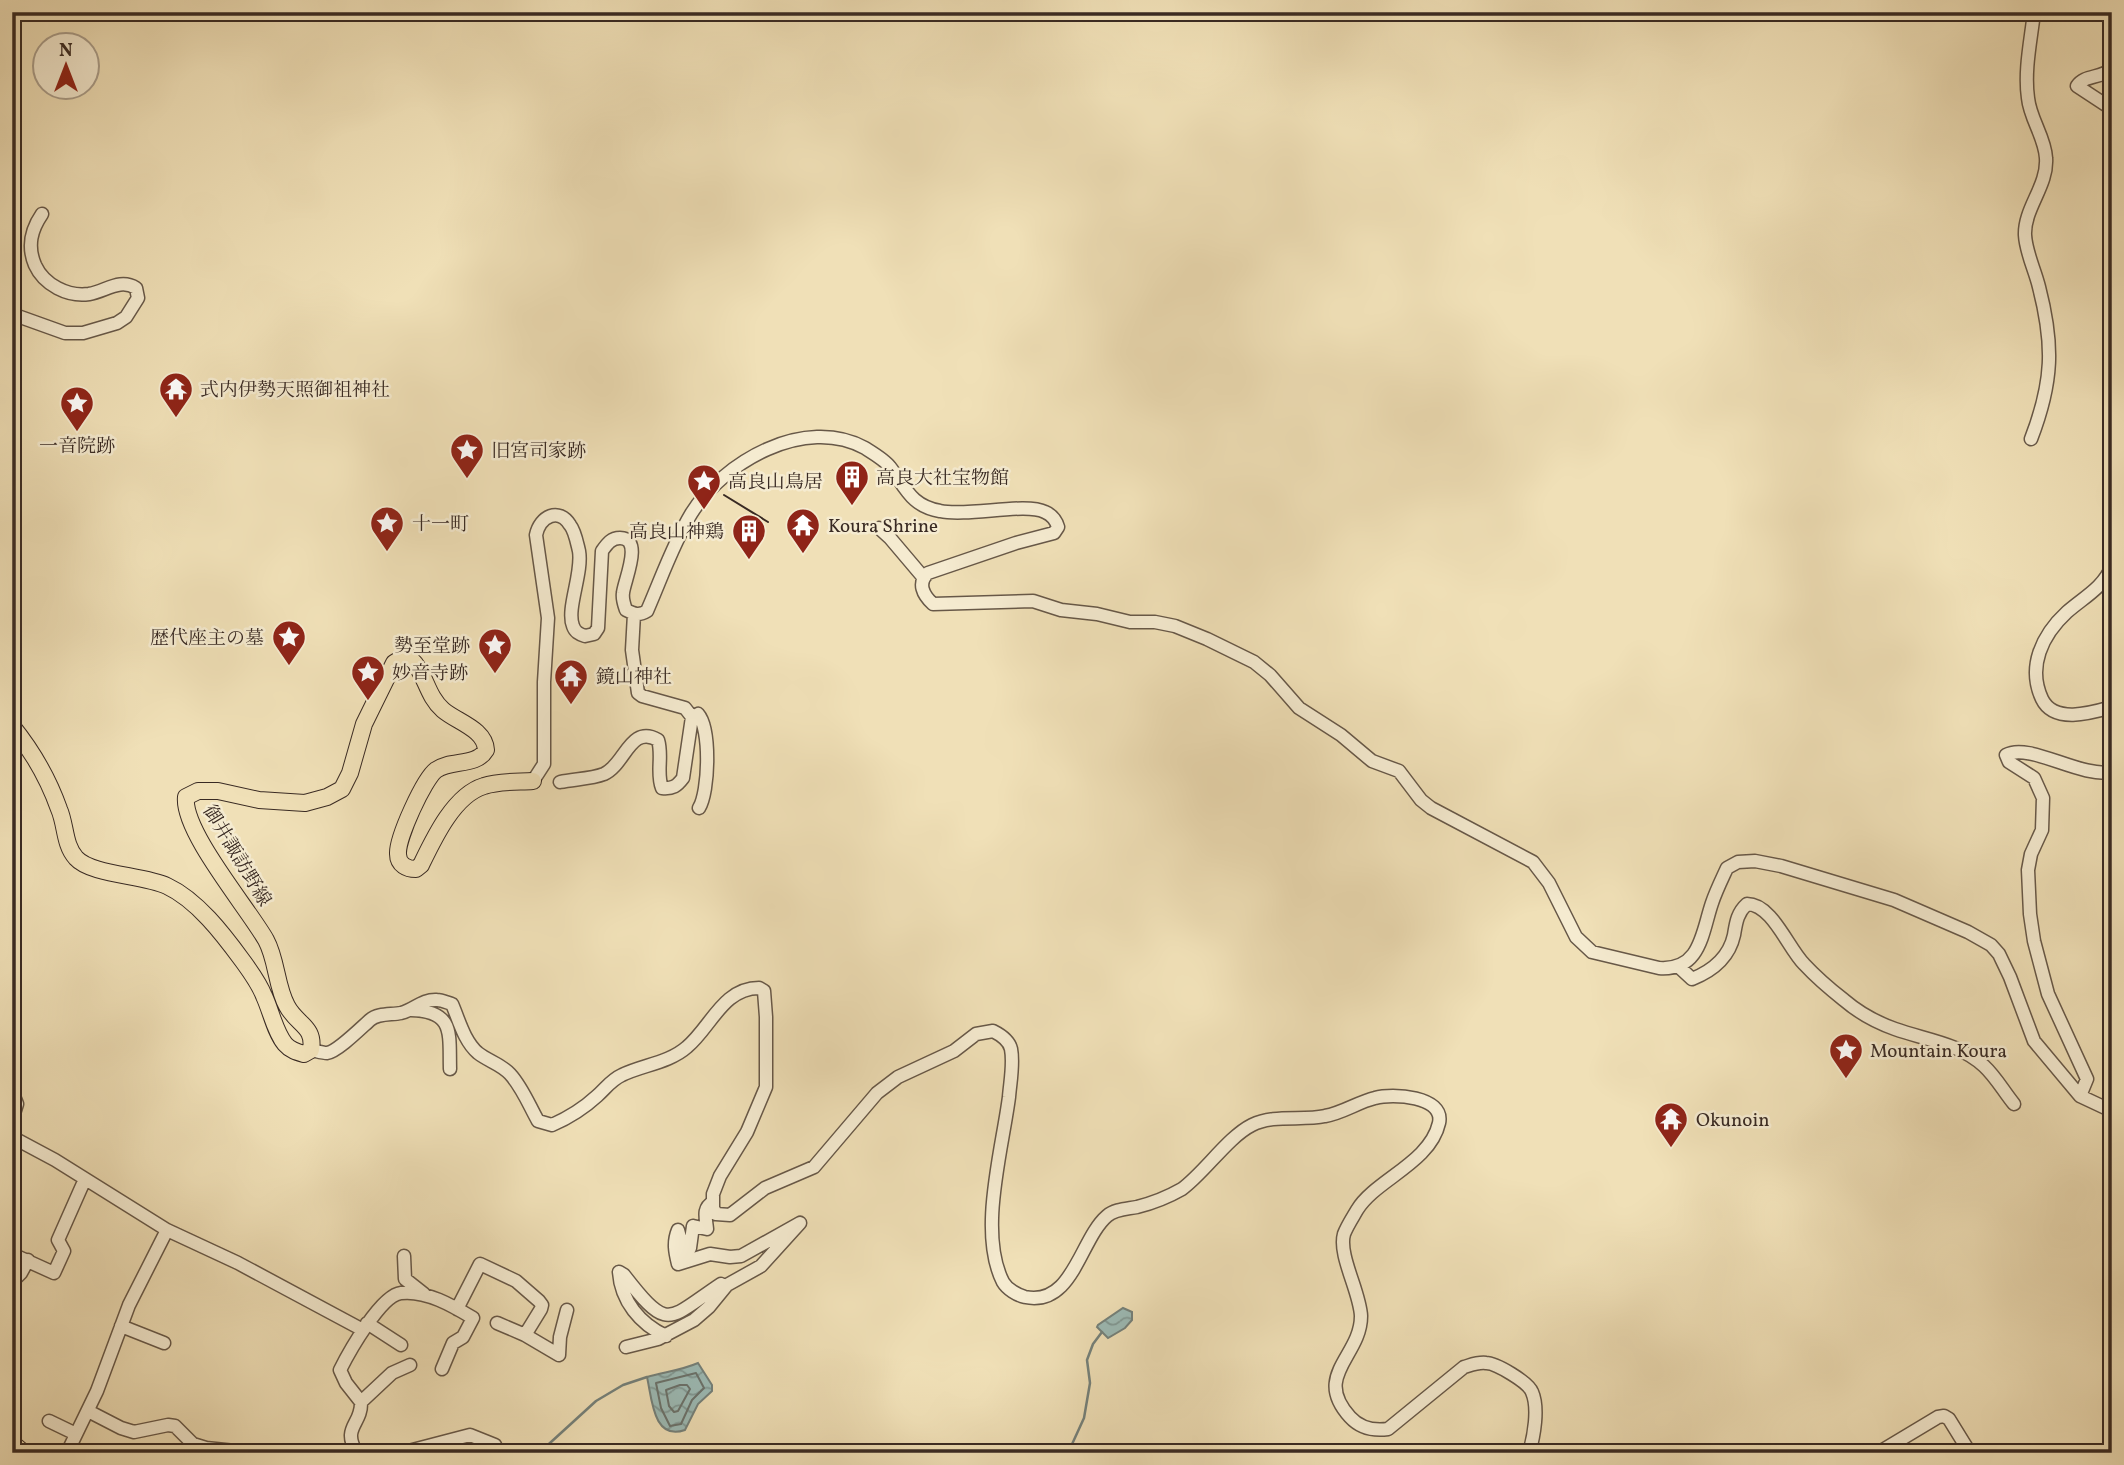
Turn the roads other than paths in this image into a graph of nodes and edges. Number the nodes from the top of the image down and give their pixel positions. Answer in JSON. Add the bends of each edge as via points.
{"nodes":[{"id":1,"x":2034,"y":12,"type":"edge"},
{"id":2,"x":2112,"y":68,"type":"edge"},
{"id":3,"x":2112,"y":109,"type":"edge"},
{"id":4,"x":42,"y":214,"type":"dead end"},
{"id":5,"x":12,"y":314,"type":"edge"},
{"id":6,"x":2031,"y":439,"type":"dead end"},
{"id":7,"x":879,"y":528,"type":"dead end"},
{"id":8,"x":2112,"y":566,"type":"edge"},
{"id":9,"x":923,"y":577,"type":"junction"},
{"id":10,"x":634,"y":614,"type":"junction"},
{"id":11,"x":2112,"y":707,"type":"edge"},
{"id":12,"x":692,"y":717,"type":"junction"},
{"id":13,"x":12,"y":726,"type":"edge"},
{"id":14,"x":2112,"y":772,"type":"edge"},
{"id":15,"x":533,"y":781,"type":"joint"},
{"id":16,"x":560,"y":782,"type":"dead end"},
{"id":17,"x":699,"y":808,"type":"dead end"},
{"id":18,"x":1678,"y":966,"type":"junction"},
{"id":19,"x":411,"y":1010,"type":"junction"},
{"id":20,"x":311,"y":1050,"type":"junction"},
{"id":21,"x":450,"y":1069,"type":"dead end"},
{"id":22,"x":12,"y":1091,"type":"edge"},
{"id":23,"x":2080,"y":1096,"type":"junction"},
{"id":24,"x":2014,"y":1104,"type":"dead end"},
{"id":25,"x":2112,"y":1111,"type":"edge"},
{"id":26,"x":12,"y":1120,"type":"edge"},
{"id":27,"x":12,"y":1137,"type":"edge"},
{"id":28,"x":85,"y":1179,"type":"junction"},
{"id":29,"x":713,"y":1202,"type":"junction"},
{"id":30,"x":719,"y":1215,"type":"junction"},
{"id":31,"x":707,"y":1229,"type":"junction"},
{"id":32,"x":167,"y":1230,"type":"junction"},
{"id":33,"x":12,"y":1254,"type":"edge"},
{"id":34,"x":404,"y":1255,"type":"dead end"},
{"id":35,"x":28,"y":1260,"type":"junction"},
{"id":36,"x":737,"y":1278,"type":"junction"},
{"id":37,"x":12,"y":1282,"type":"edge"},
{"id":38,"x":424,"y":1294,"type":"junction"},
{"id":39,"x":457,"y":1309,"type":"junction"},
{"id":40,"x":567,"y":1310,"type":"dead end"},
{"id":41,"x":497,"y":1323,"type":"dead end"},
{"id":42,"x":121,"y":1326,"type":"junction"},
{"id":43,"x":365,"y":1327,"type":"junction"},
{"id":44,"x":525,"y":1335,"type":"junction"},
{"id":45,"x":666,"y":1336,"type":"junction"},
{"id":46,"x":164,"y":1343,"type":"dead end"},
{"id":47,"x":401,"y":1345,"type":"dead end"},
{"id":48,"x":626,"y":1347,"type":"dead end"},
{"id":49,"x":410,"y":1365,"type":"dead end"},
{"id":50,"x":442,"y":1368,"type":"dead end"},
{"id":51,"x":361,"y":1402,"type":"junction"},
{"id":52,"x":88,"y":1411,"type":"junction"},
{"id":53,"x":49,"y":1421,"type":"dead end"},
{"id":54,"x":443,"y":1430,"type":"dead end"},
{"id":55,"x":76,"y":1434,"type":"junction"},
{"id":56,"x":12,"y":1443,"type":"edge"},
{"id":57,"x":433,"y":1445,"type":"junction"},
{"id":58,"x":495,"y":1445,"type":"dead end"},
{"id":59,"x":24,"y":1453,"type":"edge"},
{"id":60,"x":67,"y":1453,"type":"edge"},
{"id":61,"x":254,"y":1453,"type":"edge"},
{"id":62,"x":357,"y":1453,"type":"edge"},
{"id":63,"x":401,"y":1453,"type":"edge"},
{"id":64,"x":1529,"y":1453,"type":"edge"},
{"id":65,"x":1878,"y":1453,"type":"edge"},
{"id":66,"x":1970,"y":1453,"type":"edge"}],
"edges":[{"from":1,"to":6,"type":"street","via":[[2026,81],[2046,169],[2025,235],[2051,344],[2047,388]]},
{"from":2,"to":3,"type":"street","via":[[2077,86]]},
{"from":4,"to":5,"type":"street","via":[[31,236],[31,250],[37,268],[52,285],[77,294],[130,284],[138,298],[117,323],[83,333],[65,333]]},
{"from":7,"to":9,"type":"street"},
{"from":8,"to":11,"type":"street","via":[[2106,580],[2068,611],[2044,640],[2035,677],[2043,701],[2057,713]]},
{"from":9,"to":10,"type":"street","via":[[1054,533],[1058,527],[1055,519],[1043,510],[1026,508],[958,514],[937,511],[920,505],[889,465],[863,447],[812,438],[778,446],[716,482],[680,538],[647,611]]},
{"from":9,"to":18,"type":"street","via":[[925,596],[933,604],[1033,601],[1130,622],[1155,622],[1175,626],[1254,662],[1299,708],[1372,761],[1399,771],[1431,808],[1533,862],[1576,937],[1592,952],[1659,968]]},
{"from":10,"to":12,"type":"street","via":[[632,650],[638,693],[685,708]]},
{"from":10,"to":15,"type":"street","via":[[626,610],[623,600],[632,550],[630,543],[618,538],[602,551],[598,628],[594,634],[577,633],[571,618],[579,553],[572,526],[565,518],[554,516],[538,524],[548,618],[544,764]]},
{"from":12,"to":16,"type":"street","via":[[683,778],[670,789],[662,788],[659,781],[661,748],[651,736],[636,738],[603,774]]},
{"from":12,"to":17,"type":"street","via":[[698,714],[702,719],[707,740]]},
{"from":13,"to":20,"type":"main road","via":[[49,782],[78,861],[169,886],[199,910],[216,924],[253,975],[287,1047],[304,1054]]},
{"from":14,"to":23,"type":"street","via":[[2091,773],[2017,751],[2006,755],[2009,762],[2034,778],[2043,798],[2042,830],[2028,870],[2030,914],[2048,994],[2087,1079]]},
{"from":15,"to":20,"type":"main road","name":"御井諏訪野線","via":[[486,785],[469,792],[456,804],[421,865],[416,869],[403,865],[397,852],[401,837],[429,777],[445,765],[471,760],[486,750],[481,736],[429,695],[418,665],[411,658],[402,658],[394,663],[364,724],[342,789],[305,803],[218,791],[198,791],[186,797],[191,822],[267,942],[279,988],[288,1009],[310,1032]]},
{"from":18,"to":23,"type":"street","via":[[1698,949],[1727,868],[1738,862],[1781,866],[1894,900],[1991,945],[2007,970],[2034,1041]]},
{"from":18,"to":24,"type":"street","via":[[1692,979],[1716,966],[1729,950],[1741,909],[1753,904],[1781,930],[1802,963],[1847,1003],[1896,1030],[1961,1051],[1983,1065]]},
{"from":19,"to":20,"type":"street","via":[[372,1018],[335,1051]]},
{"from":19,"to":21,"type":"street","via":[[430,1010],[443,1019],[449,1029]]},
{"from":19,"to":29,"type":"street","via":[[421,1002],[452,1004],[479,1053],[509,1072],[538,1121],[552,1125],[623,1074],[686,1048],[727,1000],[737,992],[760,988],[766,1007],[766,1087],[747,1132],[720,1176]]},
{"from":22,"to":26,"type":"street","via":[[17,1104]]},
{"from":23,"to":25,"type":"street"},
{"from":27,"to":28,"type":"street"},
{"from":28,"to":32,"type":"street"},
{"from":28,"to":35,"type":"street","via":[[58,1240],[64,1251],[54,1273]]},
{"from":29,"to":30,"type":"street"},
{"from":29,"to":31,"type":"street","via":[[705,1211]]},
{"from":30,"to":31,"type":"street"},
{"from":30,"to":64,"type":"street","via":[[730,1214],[765,1188],[814,1167],[877,1093],[898,1077],[954,1051],[976,1034],[993,1031],[1006,1038],[1011,1048],[1006,1122],[990,1213],[992,1232],[1004,1283],[1023,1297],[1047,1295],[1063,1282],[1107,1216],[1182,1189],[1251,1125],[1326,1116],[1384,1096],[1423,1100],[1439,1114],[1427,1147],[1359,1207],[1344,1235],[1360,1329],[1339,1368],[1335,1392],[1340,1406],[1355,1422],[1377,1431],[1388,1429],[1464,1367],[1490,1363],[1532,1392]]},
{"from":31,"to":36,"type":"street","via":[[693,1226],[685,1256],[678,1230],[678,1264],[710,1254],[741,1256],[800,1223],[761,1266]]},
{"from":32,"to":42,"type":"street"},
{"from":32,"to":43,"type":"street"},
{"from":33,"to":35,"type":"street"},
{"from":34,"to":38,"type":"street","via":[[405,1279]]},
{"from":35,"to":37,"type":"street"},
{"from":36,"to":45,"type":"street","via":[[694,1320]]},
{"from":36,"to":45,"type":"street","via":[[686,1310],[666,1315],[657,1312],[619,1272],[620,1287],[639,1318]]},
{"from":38,"to":39,"type":"street"},
{"from":38,"to":43,"type":"street","via":[[393,1295]]},
{"from":39,"to":44,"type":"street","via":[[480,1264],[516,1280],[542,1305]]},
{"from":39,"to":50,"type":"street","via":[[473,1318],[463,1337],[453,1343]]},
{"from":40,"to":44,"type":"street","via":[[559,1355]]},
{"from":41,"to":44,"type":"street"},
{"from":42,"to":46,"type":"street"},
{"from":42,"to":52,"type":"street"},
{"from":43,"to":47,"type":"street"},
{"from":43,"to":51,"type":"street","via":[[341,1370]]},
{"from":45,"to":48,"type":"street"},
{"from":49,"to":51,"type":"street","via":[[392,1373]]},
{"from":51,"to":62,"type":"street","via":[[350,1432]]},
{"from":52,"to":55,"type":"street"},
{"from":52,"to":61,"type":"street","via":[[134,1432],[175,1426],[193,1444]]},
{"from":53,"to":55,"type":"street"},
{"from":54,"to":57,"type":"street"},
{"from":55,"to":60,"type":"street"},
{"from":56,"to":59,"type":"main road"},
{"from":57,"to":58,"type":"street","via":[[470,1435]]},
{"from":57,"to":63,"type":"street"},
{"from":65,"to":66,"type":"street","via":[[1944,1416]]}]}
